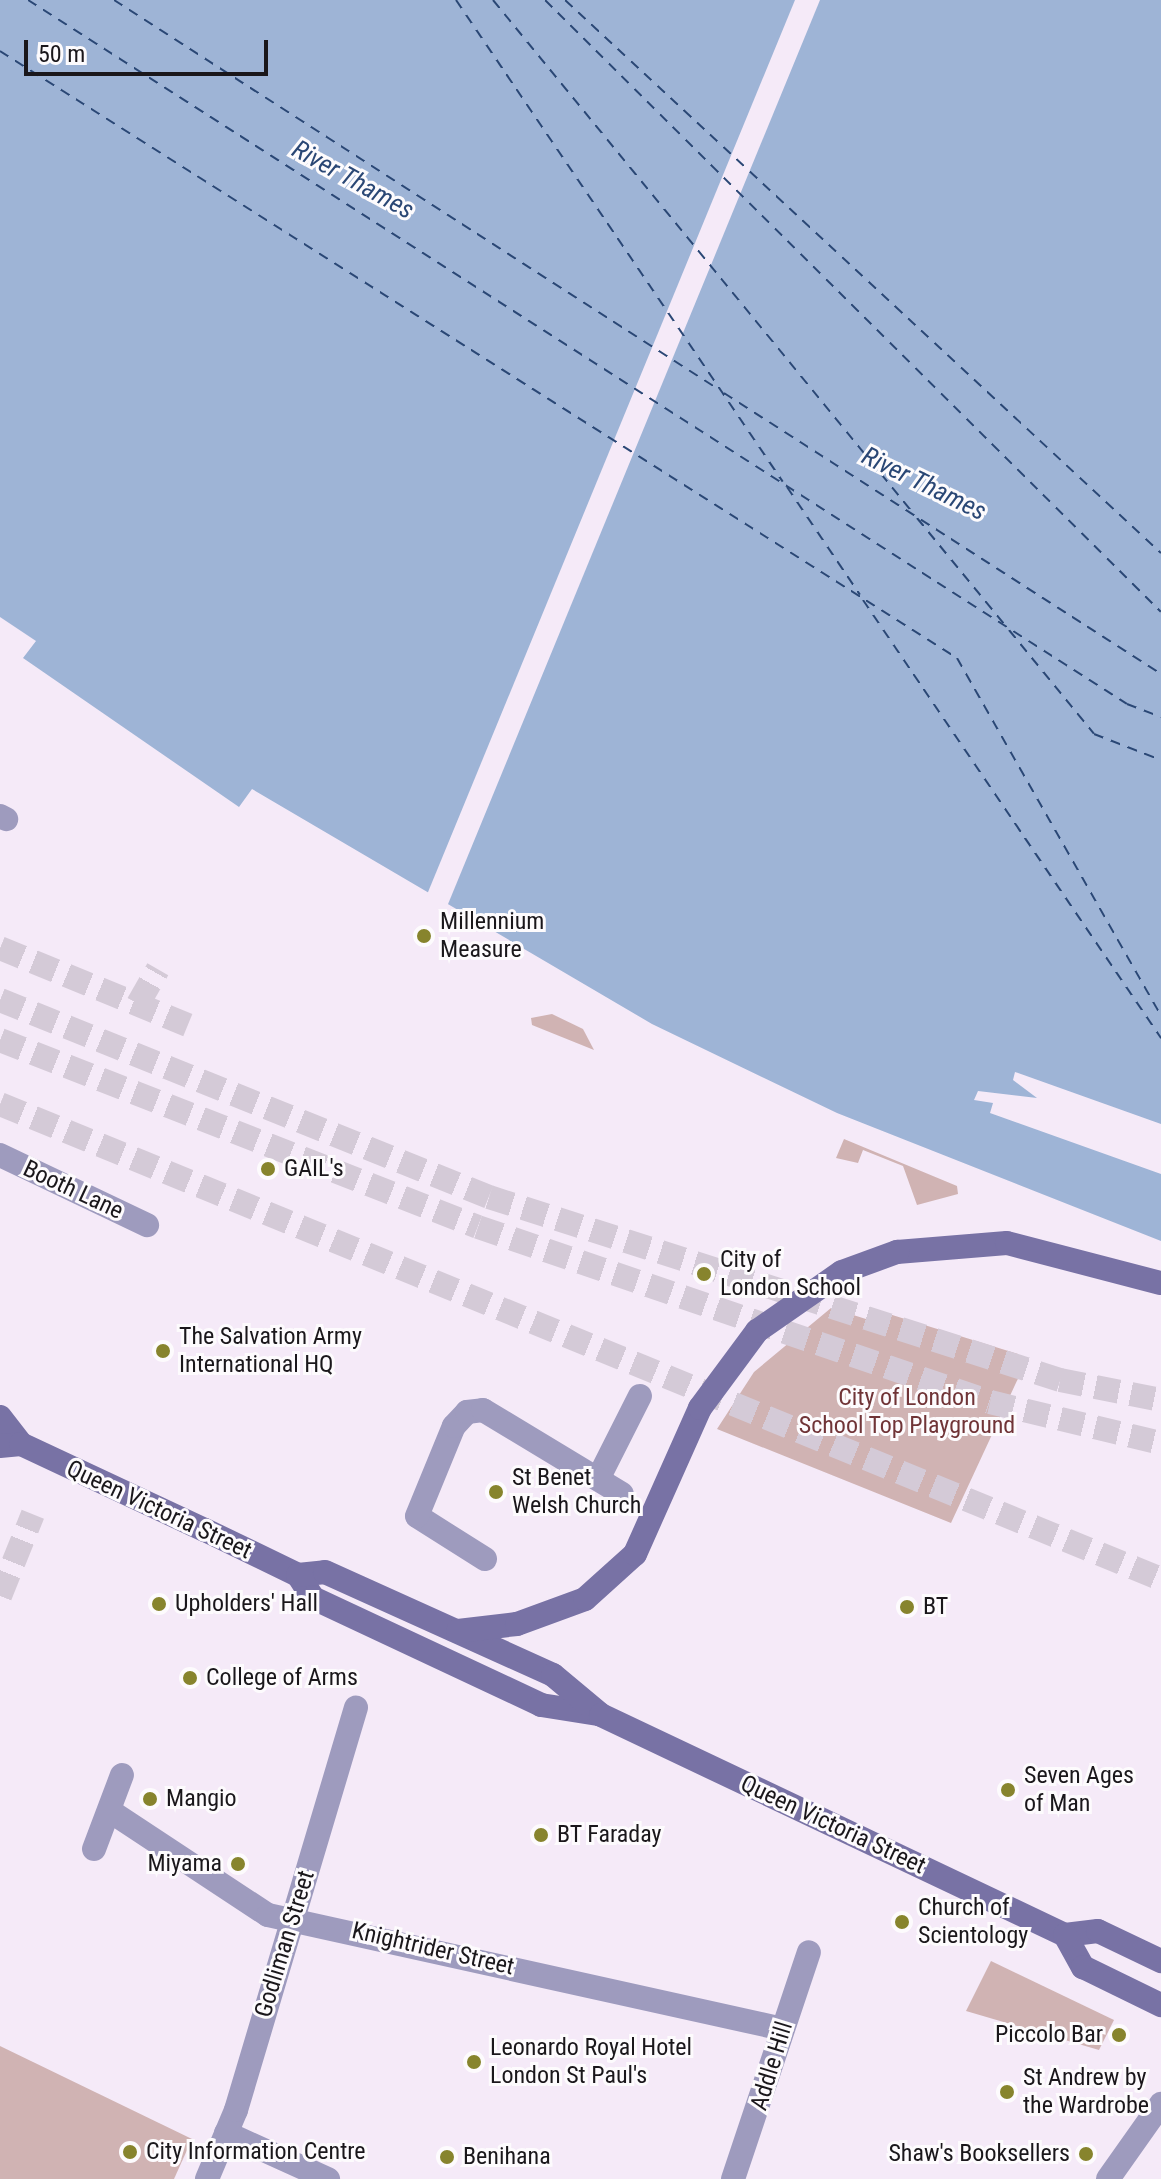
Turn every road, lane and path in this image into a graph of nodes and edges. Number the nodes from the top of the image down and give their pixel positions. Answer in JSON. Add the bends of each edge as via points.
{"nodes":[{"id":1,"x":0,"y":1155,"type":"edge"},
{"id":2,"x":147,"y":1225,"type":"dead end"},
{"id":3,"x":1161,"y":1283,"type":"edge"},
{"id":4,"x":640,"y":1396,"type":"dead end"},
{"id":5,"x":0,"y":1417,"type":"edge"},
{"id":6,"x":10,"y":1445,"type":"edge"},
{"id":7,"x":598,"y":1479,"type":"junction"},
{"id":8,"x":622,"y":1494,"type":"dead end"},
{"id":9,"x":485,"y":1559,"type":"dead end"},
{"id":10,"x":298,"y":1575,"type":"junction"},
{"id":11,"x":456,"y":1631,"type":"junction"},
{"id":12,"x":356,"y":1707,"type":"dead end"},
{"id":13,"x":601,"y":1715,"type":"junction"},
{"id":14,"x":122,"y":1775,"type":"dead end"},
{"id":15,"x":110,"y":1811,"type":"junction"},
{"id":16,"x":94,"y":1849,"type":"dead end"},
{"id":17,"x":294,"y":1919,"type":"junction"},
{"id":18,"x":1065,"y":1935,"type":"junction"},
{"id":19,"x":809,"y":1952,"type":"dead end"},
{"id":20,"x":1161,"y":1961,"type":"edge"},
{"id":21,"x":1161,"y":2005,"type":"edge"},
{"id":22,"x":783,"y":2029,"type":"junction"},
{"id":23,"x":1161,"y":2104,"type":"edge"},
{"id":24,"x":226,"y":2133,"type":"junction"},
{"id":25,"x":207,"y":2179,"type":"edge"},
{"id":26,"x":328,"y":2179,"type":"edge"},
{"id":27,"x":733,"y":2179,"type":"edge"},
{"id":28,"x":1108,"y":2179,"type":"edge"}],
"edges":[{"from":1,"to":2,"type":"street","name":"Booth Lane"},
{"from":3,"to":11,"type":"street","bridge":true,"via":[[1043,1247],[970,1241],[897,1252],[842,1272],[757,1331],[716,1382],[653,1518],[614,1577],[585,1599],[517,1624]]},
{"from":4,"to":7,"type":"street"},
{"from":5,"to":6,"type":"street","name":"Queen Victoria Street"},
{"from":6,"to":10,"type":"street","name":"Queen Victoria Street"},
{"from":7,"to":8,"type":"street"},
{"from":7,"to":9,"type":"street","via":[[483,1410],[467,1412],[417,1516]]},
{"from":10,"to":11,"type":"street","name":"Queen Victoria Street","via":[[325,1572]]},
{"from":10,"to":13,"type":"street","name":"Queen Victoria Street","via":[[313,1598],[541,1705]]},
{"from":11,"to":13,"type":"street","name":"Queen Victoria Street","via":[[553,1675]]},
{"from":12,"to":17,"type":"street","name":"Godliman Street"},
{"from":13,"to":18,"type":"street","name":"Queen Victoria Street"},
{"from":14,"to":15,"type":"street"},
{"from":15,"to":16,"type":"street"},
{"from":15,"to":17,"type":"street","name":"Knightrider Street","via":[[225,1893]]},
{"from":17,"to":22,"type":"street","name":"Knightrider Street"},
{"from":17,"to":24,"type":"street","name":"Godliman Street"},
{"from":18,"to":20,"type":"street","name":"Queen Victoria Street","via":[[1098,1931]]},
{"from":18,"to":21,"type":"street","via":[[1083,1967]]},
{"from":19,"to":22,"type":"street","name":"Addle Hill"},
{"from":22,"to":27,"type":"street","name":"Addle Hill"},
{"from":23,"to":28,"type":"street"},
{"from":24,"to":25,"type":"street","name":"Godliman Street"},
{"from":24,"to":26,"type":"street"}]}
